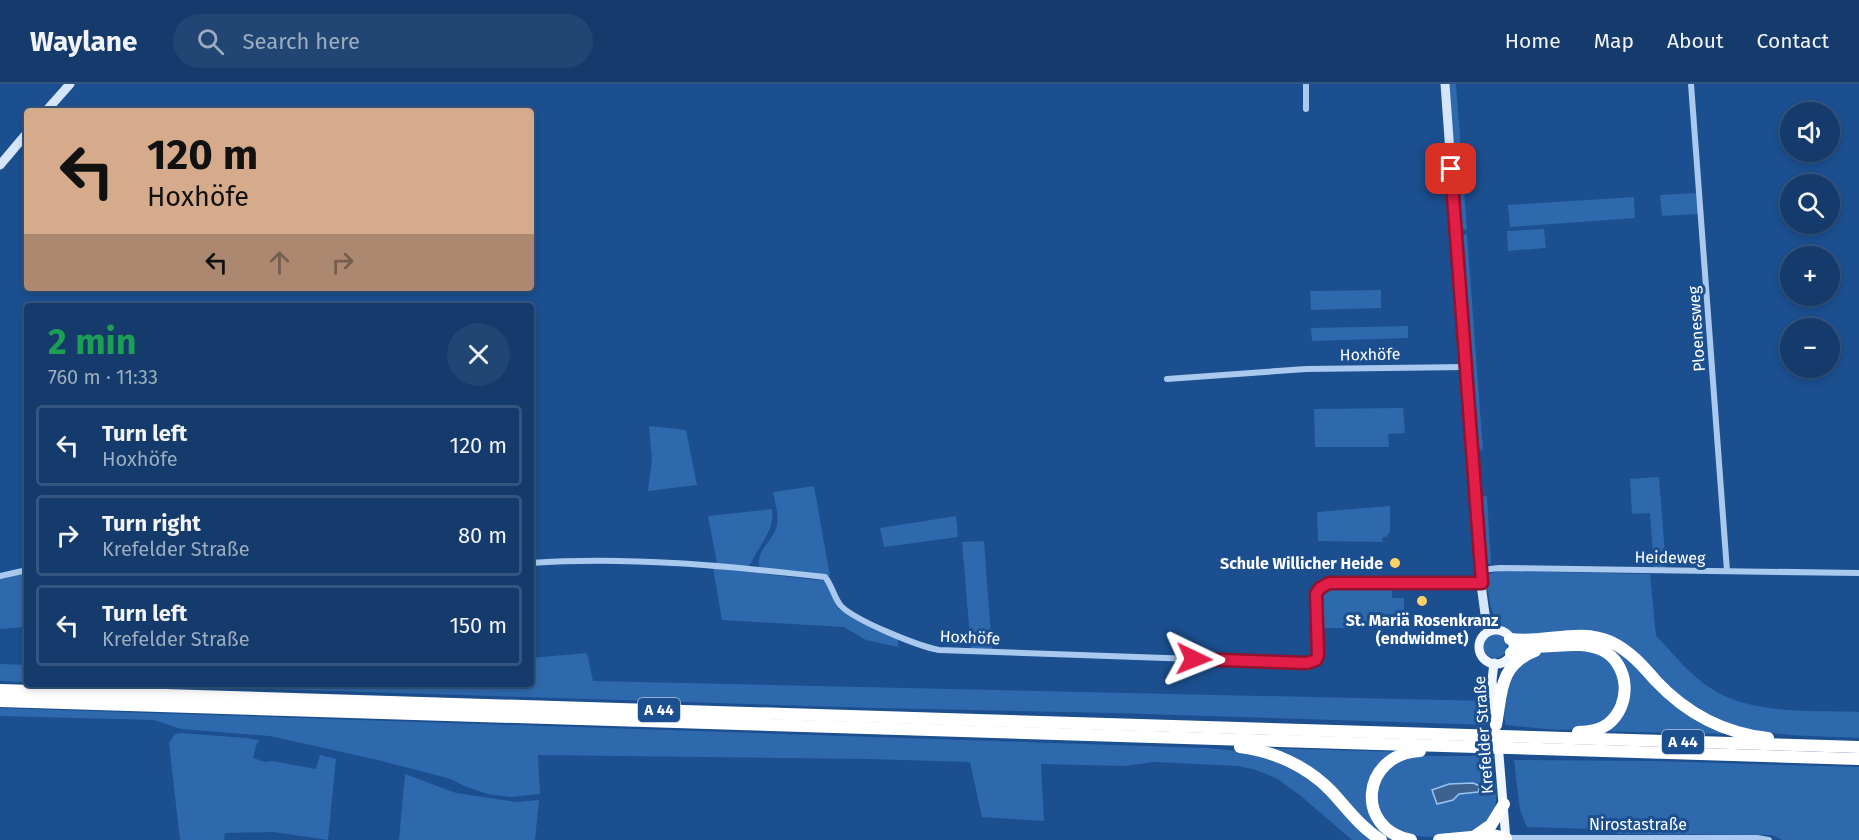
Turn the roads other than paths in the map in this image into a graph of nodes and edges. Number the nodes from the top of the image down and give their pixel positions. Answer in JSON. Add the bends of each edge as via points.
{"nodes":[{"id":1,"x":70,"y":84,"type":"edge"},
{"id":2,"x":1306,"y":84,"type":"edge"},
{"id":3,"x":1444,"y":84,"type":"edge"},
{"id":4,"x":1691,"y":84,"type":"edge"},
{"id":5,"x":49,"y":108,"type":"edge"},
{"id":6,"x":1306,"y":109,"type":"dead end"},
{"id":7,"x":24,"y":137,"type":"edge"},
{"id":8,"x":0,"y":165,"type":"edge"},
{"id":9,"x":1466,"y":366,"type":"junction"},
{"id":10,"x":1167,"y":379,"type":"dead end"},
{"id":11,"x":534,"y":563,"type":"edge"},
{"id":12,"x":1480,"y":570,"type":"junction"},
{"id":13,"x":24,"y":571,"type":"edge"},
{"id":14,"x":1727,"y":572,"type":"junction"},
{"id":15,"x":1859,"y":573,"type":"edge"},
{"id":16,"x":0,"y":576,"type":"edge"},
{"id":17,"x":1482,"y":583,"type":"junction"},
{"id":18,"x":1491,"y":630,"type":"junction"},
{"id":19,"x":1510,"y":639,"type":"junction"},
{"id":20,"x":1560,"y":645,"type":"junction"},
{"id":21,"x":1511,"y":653,"type":"junction"},
{"id":22,"x":1494,"y":663,"type":"junction"},
{"id":23,"x":0,"y":690,"type":"edge"},
{"id":24,"x":0,"y":701,"type":"edge"},
{"id":25,"x":1496,"y":725,"type":"junction"},
{"id":26,"x":1188,"y":738,"type":"junction"},
{"id":27,"x":1532,"y":739,"type":"junction"},
{"id":28,"x":1466,"y":741,"type":"junction"},
{"id":29,"x":1834,"y":747,"type":"junction"},
{"id":30,"x":1859,"y":747,"type":"edge"},
{"id":31,"x":1859,"y":759,"type":"edge"},
{"id":32,"x":1504,"y":804,"type":"junction"},
{"id":33,"x":1473,"y":837,"type":"junction"},
{"id":34,"x":1504,"y":839,"type":"edge"},
{"id":35,"x":1381,"y":840,"type":"edge"},
{"id":36,"x":1411,"y":840,"type":"edge"},
{"id":37,"x":1439,"y":840,"type":"edge"},
{"id":38,"x":1769,"y":840,"type":"edge"}],
"edges":[{"from":1,"to":5,"type":"main road"},
{"from":2,"to":6,"type":"street"},
{"from":3,"to":9,"type":"main road"},
{"from":4,"to":14,"type":"street","name":"Ploenesweg"},
{"from":7,"to":8,"type":"main road"},
{"from":9,"to":10,"type":"street","name":"Hoxhöfe","via":[[1306,369]]},
{"from":9,"to":12,"type":"main road"},
{"from":11,"to":17,"type":"street","name":"Hoxhöfe","via":[[577,560],[691,564],[825,577],[840,605],[855,616],[939,650],[1307,663],[1318,655],[1316,594],[1329,583]]},
{"from":12,"to":14,"type":"street","name":"Heideweg"},
{"from":12,"to":17,"type":"main road"},
{"from":13,"to":16,"type":"street"},
{"from":14,"to":15,"type":"street","name":"Heideweg"},
{"from":17,"to":18,"type":"main road"},
{"from":18,"to":19,"type":"main road"},
{"from":18,"to":22,"type":"main road","via":[[1482,636],[1479,646],[1482,656]]},
{"from":19,"to":21,"type":"main road"},
{"from":19,"to":29,"type":"highway","via":[[1605,639],[1631,655],[1675,700],[1704,720],[1748,735],[1817,741]]},
{"from":20,"to":21,"type":"highway"},
{"from":20,"to":25,"type":"highway","via":[[1530,653],[1510,669],[1502,685]]},
{"from":20,"to":27,"type":"highway","via":[[1589,646],[1611,657],[1624,678],[1623,702],[1611,721],[1597,730]]},
{"from":21,"to":22,"type":"main road","via":[[1505,661]]},
{"from":22,"to":25,"type":"main road","name":"Krefelder Straße"},
{"from":23,"to":28,"type":"highway","number":"A 44","via":[[1400,733]]},
{"from":24,"to":26,"type":"highway","number":"A 44"},
{"from":25,"to":32,"type":"main road","name":"Krefelder Straße"},
{"from":26,"to":28,"type":"highway","number":"A 44"},
{"from":26,"to":35,"type":"highway","via":[[1257,750],[1295,764],[1327,787]]},
{"from":27,"to":28,"type":"highway","number":"A 44"},
{"from":27,"to":28,"type":"highway","number":"A 44","via":[[1502,748]]},
{"from":27,"to":29,"type":"highway","number":"A 44"},
{"from":27,"to":31,"type":"highway","number":"A 44"},
{"from":28,"to":36,"type":"highway","via":[[1407,752],[1391,759],[1378,773],[1371,793],[1375,814],[1388,831]]},
{"from":29,"to":30,"type":"highway","number":"A 44"},
{"from":32,"to":33,"type":"highway","via":[[1491,825]]},
{"from":32,"to":34,"type":"main road","name":"Krefelder Straße"},
{"from":33,"to":34,"type":"highway","via":[[1493,835]]},
{"from":33,"to":37,"type":"highway"},
{"from":34,"to":38,"type":"street","name":"Nirostastraße"}]}
